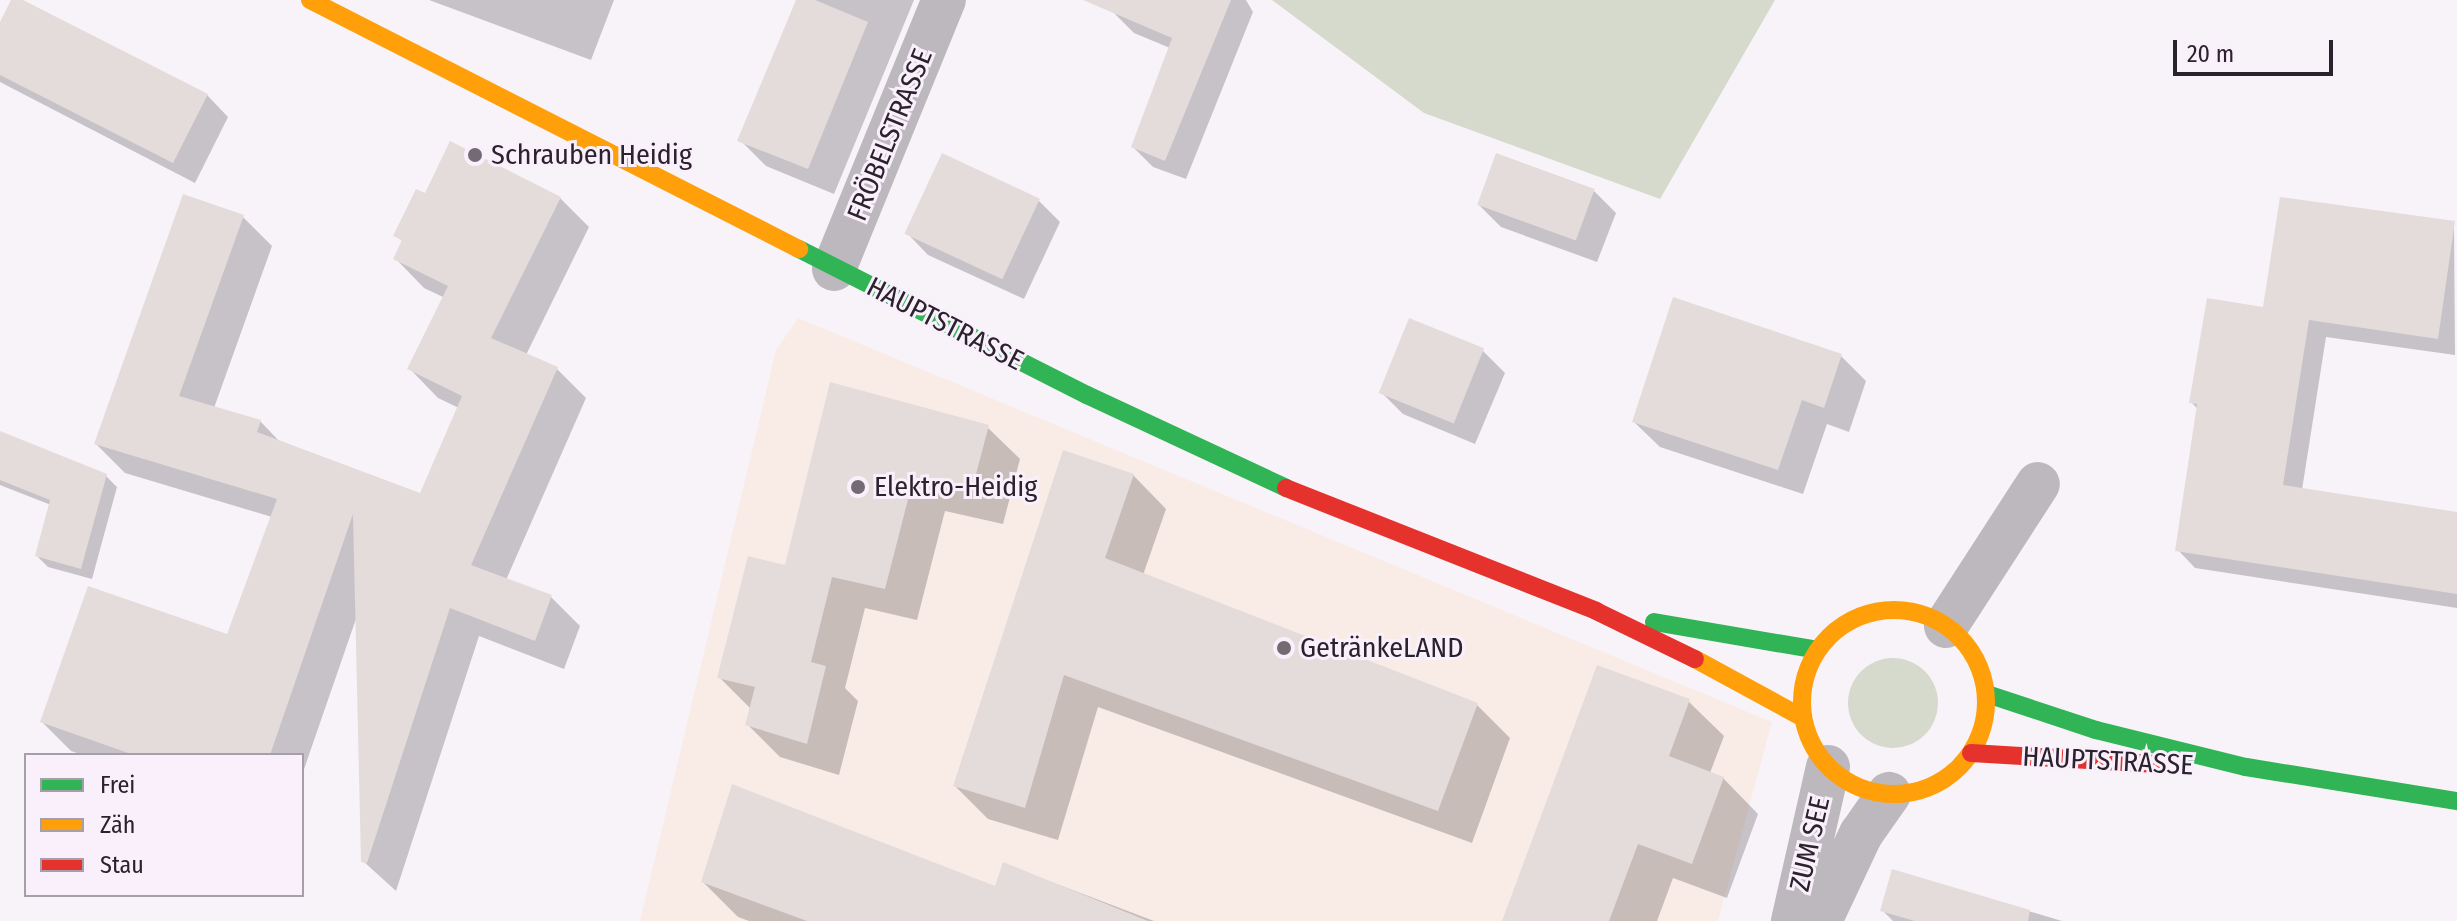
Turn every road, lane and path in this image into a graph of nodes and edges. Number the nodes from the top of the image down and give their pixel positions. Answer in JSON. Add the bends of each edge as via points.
{"nodes":[{"id":1,"x":310,"y":0,"type":"edge"},
{"id":2,"x":944,"y":0,"type":"edge"},
{"id":3,"x":834,"y":269,"type":"junction"},
{"id":4,"x":2038,"y":484,"type":"dead end"},
{"id":5,"x":1596,"y":611,"type":"junction"},
{"id":6,"x":1946,"y":626,"type":"junction"},
{"id":7,"x":1818,"y":650,"type":"junction"},
{"id":8,"x":1987,"y":694,"type":"junction"},
{"id":9,"x":1803,"y":718,"type":"junction"},
{"id":10,"x":1971,"y":753,"type":"junction"},
{"id":11,"x":1828,"y":767,"type":"junction"},
{"id":12,"x":2246,"y":767,"type":"junction"},
{"id":13,"x":1889,"y":794,"type":"junction"},
{"id":14,"x":2457,"y":801,"type":"edge"},
{"id":15,"x":1793,"y":921,"type":"edge"},
{"id":16,"x":1820,"y":921,"type":"edge"}],
"edges":[{"from":1,"to":3,"type":"main road","name":"HAUPTSTRASSE"},
{"from":2,"to":3,"type":"street","name":"FRÖBELSTRASSE"},
{"from":3,"to":5,"type":"main road","name":"HAUPTSTRASSE","via":[[1299,494]]},
{"from":4,"to":6,"type":"street"},
{"from":5,"to":7,"type":"main road","name":"HAUPTSTRASSE"},
{"from":5,"to":9,"type":"main road","name":"HAUPTSTRASSE","via":[[1737,679]]},
{"from":6,"to":7,"type":"main road","via":[[1908,610],[1887,610],[1847,622]]},
{"from":6,"to":8,"type":"main road","via":[[1974,655]]},
{"from":7,"to":9,"type":"main road","via":[[1802,695]]},
{"from":8,"to":10,"type":"main road","via":[[1981,735]]},
{"from":8,"to":12,"type":"main road","name":"HAUPTSTRASSE","via":[[2096,730]]},
{"from":9,"to":11,"type":"main road"},
{"from":10,"to":12,"type":"main road","name":"HAUPTSTRASSE"},
{"from":10,"to":13,"type":"main road","via":[[1959,769],[1927,789]]},
{"from":11,"to":13,"type":"main road","via":[[1856,786]]},
{"from":11,"to":15,"type":"street","name":"ZUM SEE"},
{"from":12,"to":14,"type":"main road","name":"HAUPTSTRASSE"},
{"from":13,"to":16,"type":"street","name":"ZUM SEE","via":[[1861,834]]}]}
